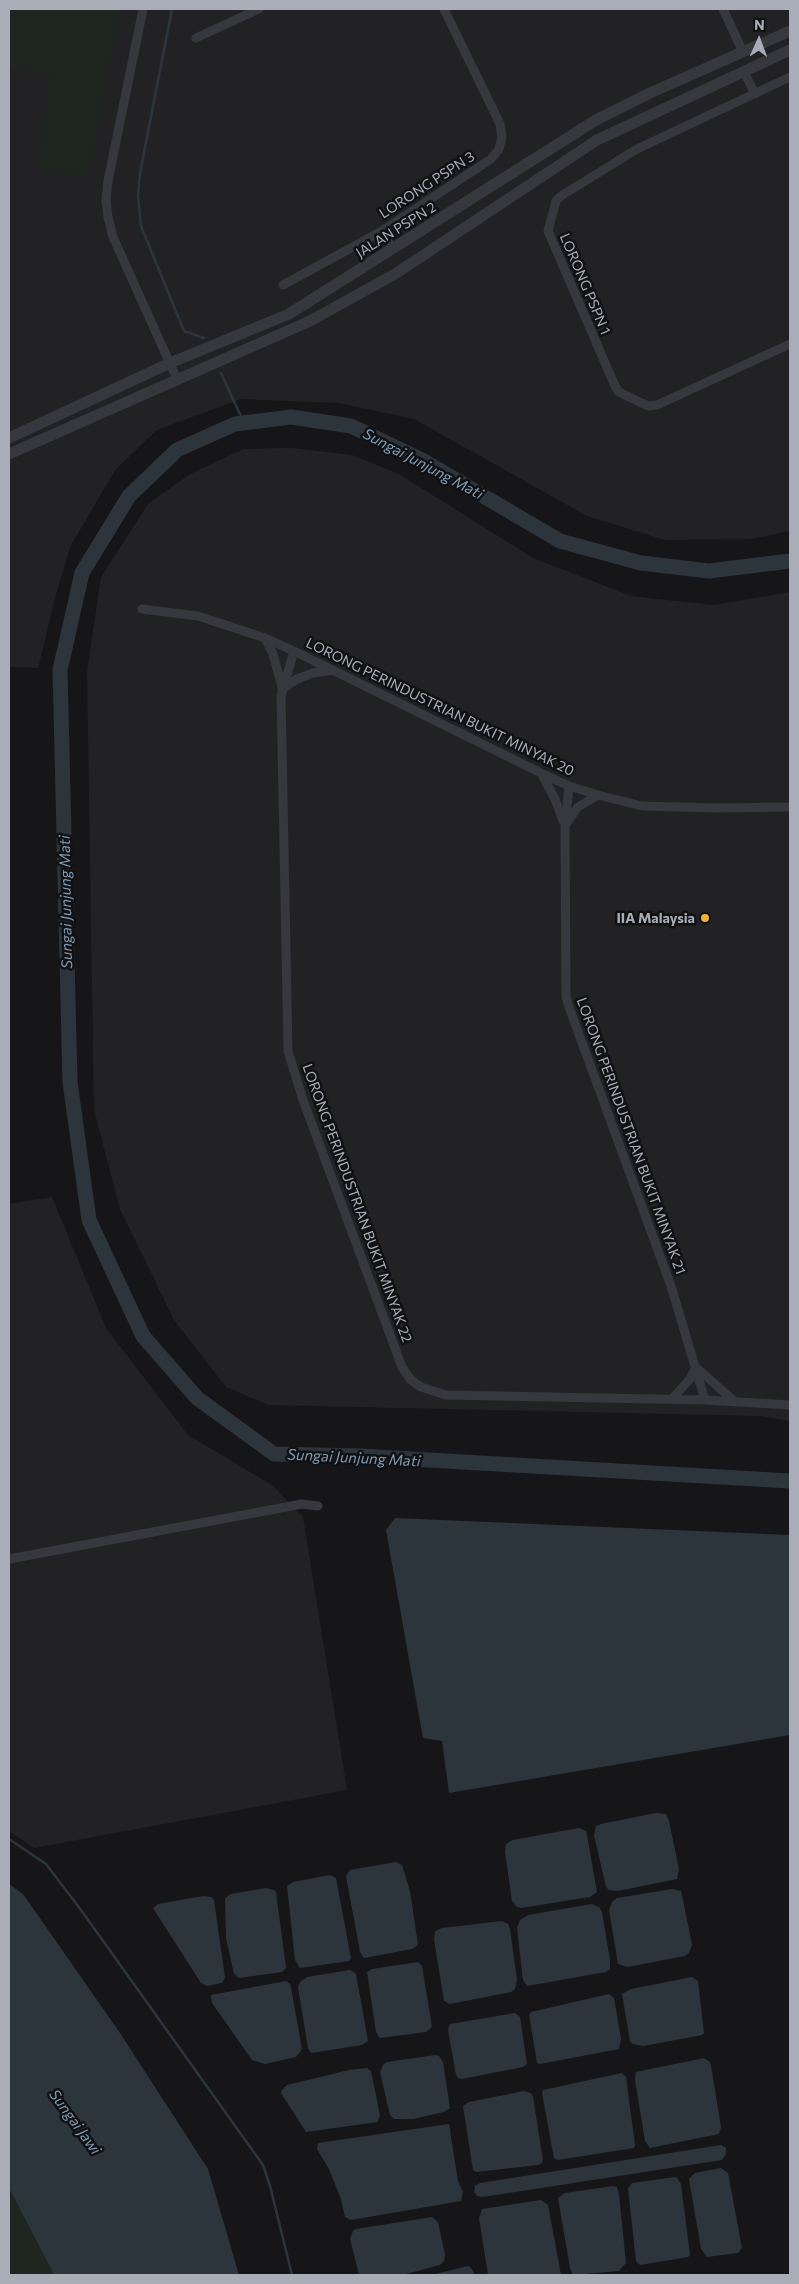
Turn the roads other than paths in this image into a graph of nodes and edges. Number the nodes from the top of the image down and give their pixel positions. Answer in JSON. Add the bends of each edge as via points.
{"nodes":[{"id":1,"x":142,"y":9,"type":"edge"},
{"id":2,"x":259,"y":9,"type":"edge"},
{"id":3,"x":444,"y":9,"type":"edge"},
{"id":4,"x":723,"y":9,"type":"edge"},
{"id":5,"x":790,"y":31,"type":"edge"},
{"id":6,"x":196,"y":38,"type":"dead end"},
{"id":7,"x":790,"y":50,"type":"edge"},
{"id":8,"x":743,"y":52,"type":"junction"},
{"id":9,"x":744,"y":72,"type":"junction"},
{"id":10,"x":790,"y":78,"type":"edge"},
{"id":11,"x":755,"y":94,"type":"junction"},
{"id":12,"x":382,"y":230,"type":"junction"},
{"id":13,"x":393,"y":249,"type":"junction"},
{"id":14,"x":283,"y":285,"type":"dead end"},
{"id":15,"x":790,"y":344,"type":"edge"},
{"id":16,"x":170,"y":363,"type":"junction"},
{"id":17,"x":177,"y":379,"type":"junction"},
{"id":18,"x":9,"y":438,"type":"edge"},
{"id":19,"x":9,"y":454,"type":"edge"},
{"id":20,"x":142,"y":609,"type":"dead end"},
{"id":21,"x":265,"y":638,"type":"junction"},
{"id":22,"x":294,"y":651,"type":"junction"},
{"id":23,"x":333,"y":670,"type":"junction"},
{"id":24,"x":282,"y":689,"type":"junction"},
{"id":25,"x":541,"y":773,"type":"junction"},
{"id":26,"x":569,"y":786,"type":"junction"},
{"id":27,"x":598,"y":795,"type":"junction"},
{"id":28,"x":790,"y":807,"type":"edge"},
{"id":29,"x":564,"y":826,"type":"junction"},
{"id":30,"x":696,"y":1367,"type":"junction"},
{"id":31,"x":672,"y":1399,"type":"junction"},
{"id":32,"x":706,"y":1400,"type":"junction"},
{"id":33,"x":734,"y":1401,"type":"junction"},
{"id":34,"x":790,"y":1405,"type":"edge"},
{"id":35,"x":318,"y":1506,"type":"dead end"},
{"id":36,"x":9,"y":1559,"type":"edge"}],
"edges":[{"from":1,"to":16,"type":"street","via":[[106,200],[114,237]]},
{"from":2,"to":6,"type":"street"},
{"from":3,"to":12,"type":"street","name":"LORONG PSPN 3","via":[[500,124],[502,138],[499,149],[491,160]]},
{"from":4,"to":8,"type":"street"},
{"from":5,"to":8,"type":"street","name":"JALAN PSPN 2"},
{"from":7,"to":9,"type":"street"},
{"from":8,"to":13,"type":"street","name":"JALAN PSPN 2","via":[[596,120]]},
{"from":9,"to":11,"type":"street"},
{"from":9,"to":17,"type":"street","via":[[596,140],[395,274],[310,321]]},
{"from":10,"to":11,"type":"street","name":"LORONG PSPN 1"},
{"from":11,"to":15,"type":"street","name":"LORONG PSPN 1","via":[[637,149],[560,196],[548,231],[615,386],[619,392],[648,406],[657,405]]},
{"from":12,"to":13,"type":"street"},
{"from":12,"to":14,"type":"street","name":"LORONG PSPN 3"},
{"from":13,"to":16,"type":"street","name":"JALAN PSPN 2","via":[[289,314]]},
{"from":16,"to":17,"type":"street"},
{"from":16,"to":18,"type":"street","name":"JALAN PSPN 2"},
{"from":17,"to":19,"type":"street"},
{"from":20,"to":21,"type":"street","name":"LORONG PERINDUSTRIAN BUKIT MINYAK 20","via":[[198,616]]},
{"from":21,"to":22,"type":"street","name":"LORONG PERINDUSTRIAN BUKIT MINYAK 20"},
{"from":21,"to":24,"type":"street","via":[[273,654]]},
{"from":22,"to":23,"type":"street","name":"LORONG PERINDUSTRIAN BUKIT MINYAK 20"},
{"from":22,"to":24,"type":"street","name":"LORONG PERINDUSTRIAN BUKIT MINYAK 22"},
{"from":23,"to":24,"type":"street","via":[[312,673]]},
{"from":23,"to":25,"type":"street","name":"LORONG PERINDUSTRIAN BUKIT MINYAK 20"},
{"from":24,"to":31,"type":"street","name":"LORONG PERINDUSTRIAN BUKIT MINYAK 22","via":[[288,1051],[402,1368],[421,1387],[446,1395]]},
{"from":25,"to":26,"type":"street","name":"LORONG PERINDUSTRIAN BUKIT MINYAK 20"},
{"from":25,"to":29,"type":"street"},
{"from":26,"to":27,"type":"street","name":"LORONG PERINDUSTRIAN BUKIT MINYAK 20"},
{"from":26,"to":29,"type":"street","name":"LORONG PERINDUSTRIAN BUKIT MINYAK 21"},
{"from":27,"to":28,"type":"street","name":"LORONG PERINDUSTRIAN BUKIT MINYAK 20","via":[[642,806]]},
{"from":27,"to":29,"type":"street","via":[[578,807]]},
{"from":29,"to":30,"type":"street","name":"LORONG PERINDUSTRIAN BUKIT MINYAK 21","via":[[566,996],[671,1286]]},
{"from":30,"to":31,"type":"street"},
{"from":30,"to":32,"type":"street","name":"LORONG PERINDUSTRIAN BUKIT MINYAK 21"},
{"from":30,"to":33,"type":"street"},
{"from":31,"to":32,"type":"street","name":"LORONG PERINDUSTRIAN BUKIT MINYAK 22"},
{"from":32,"to":33,"type":"street","name":"LORONG PERINDUSTRIAN BUKIT MINYAK 22"},
{"from":33,"to":34,"type":"street","name":"LORONG PERINDUSTRIAN BUKIT MINYAK 22"},
{"from":35,"to":36,"type":"street","via":[[302,1504]]}]}
